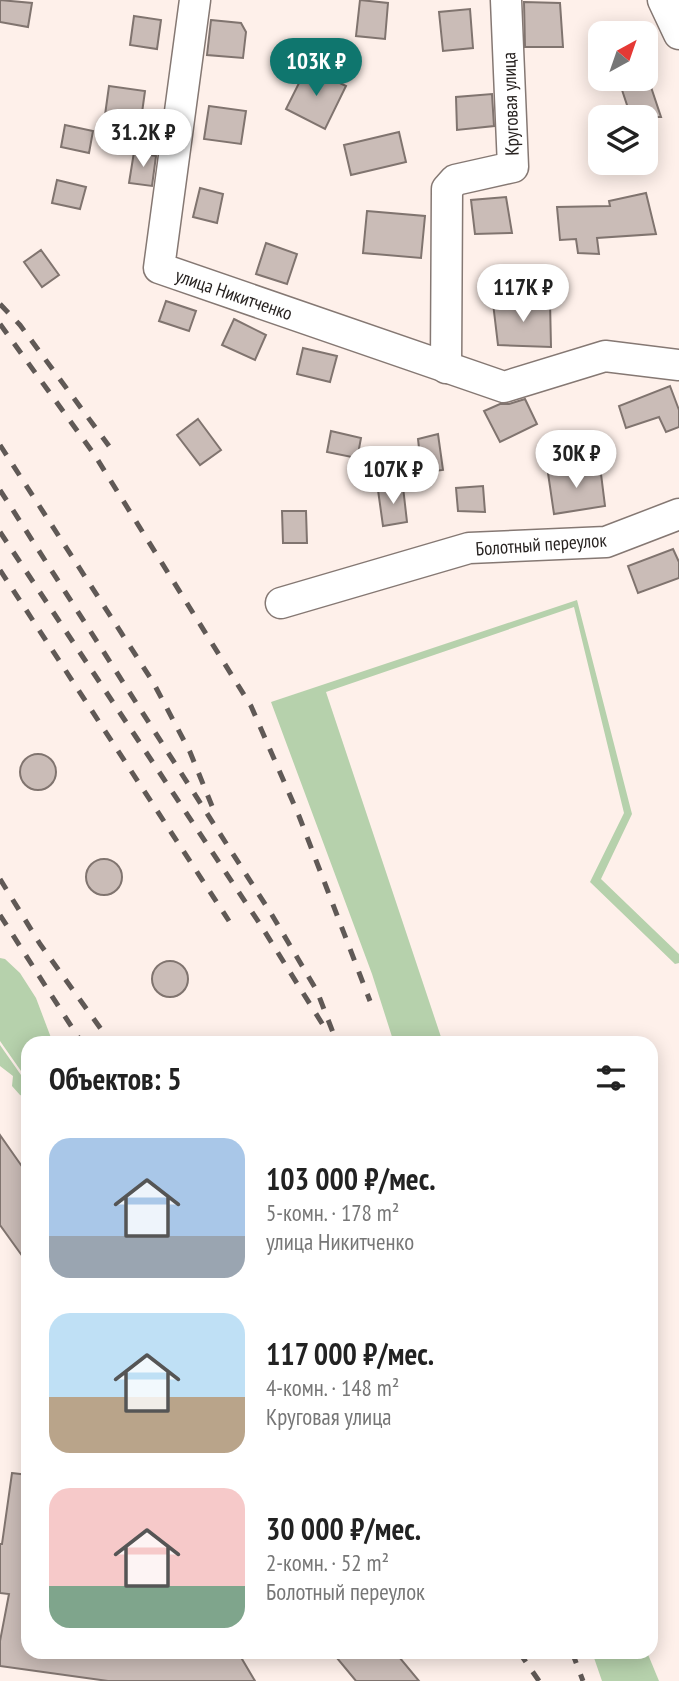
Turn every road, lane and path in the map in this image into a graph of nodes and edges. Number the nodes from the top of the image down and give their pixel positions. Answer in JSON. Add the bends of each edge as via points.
{"nodes":[{"id":1,"x":195,"y":0,"type":"edge"},
{"id":2,"x":506,"y":0,"type":"edge"},
{"id":3,"x":663,"y":0,"type":"edge"},
{"id":4,"x":679,"y":34,"type":"edge"},
{"id":5,"x":679,"y":365,"type":"edge"},
{"id":6,"x":446,"y":368,"type":"junction"},
{"id":7,"x":679,"y":514,"type":"edge"},
{"id":8,"x":281,"y":603,"type":"dead end"}],
"edges":[{"from":1,"to":6,"type":"street","name":"улица Никитченко","via":[[159,268]]},
{"from":2,"to":6,"type":"street","name":"Круговая улица","via":[[513,167],[455,180],[447,189]]},
{"from":3,"to":4,"type":"street"},
{"from":5,"to":6,"type":"street","via":[[605,356],[504,387]]},
{"from":7,"to":8,"type":"street","name":"Болотный переулок","via":[[607,542],[468,548]]}]}
